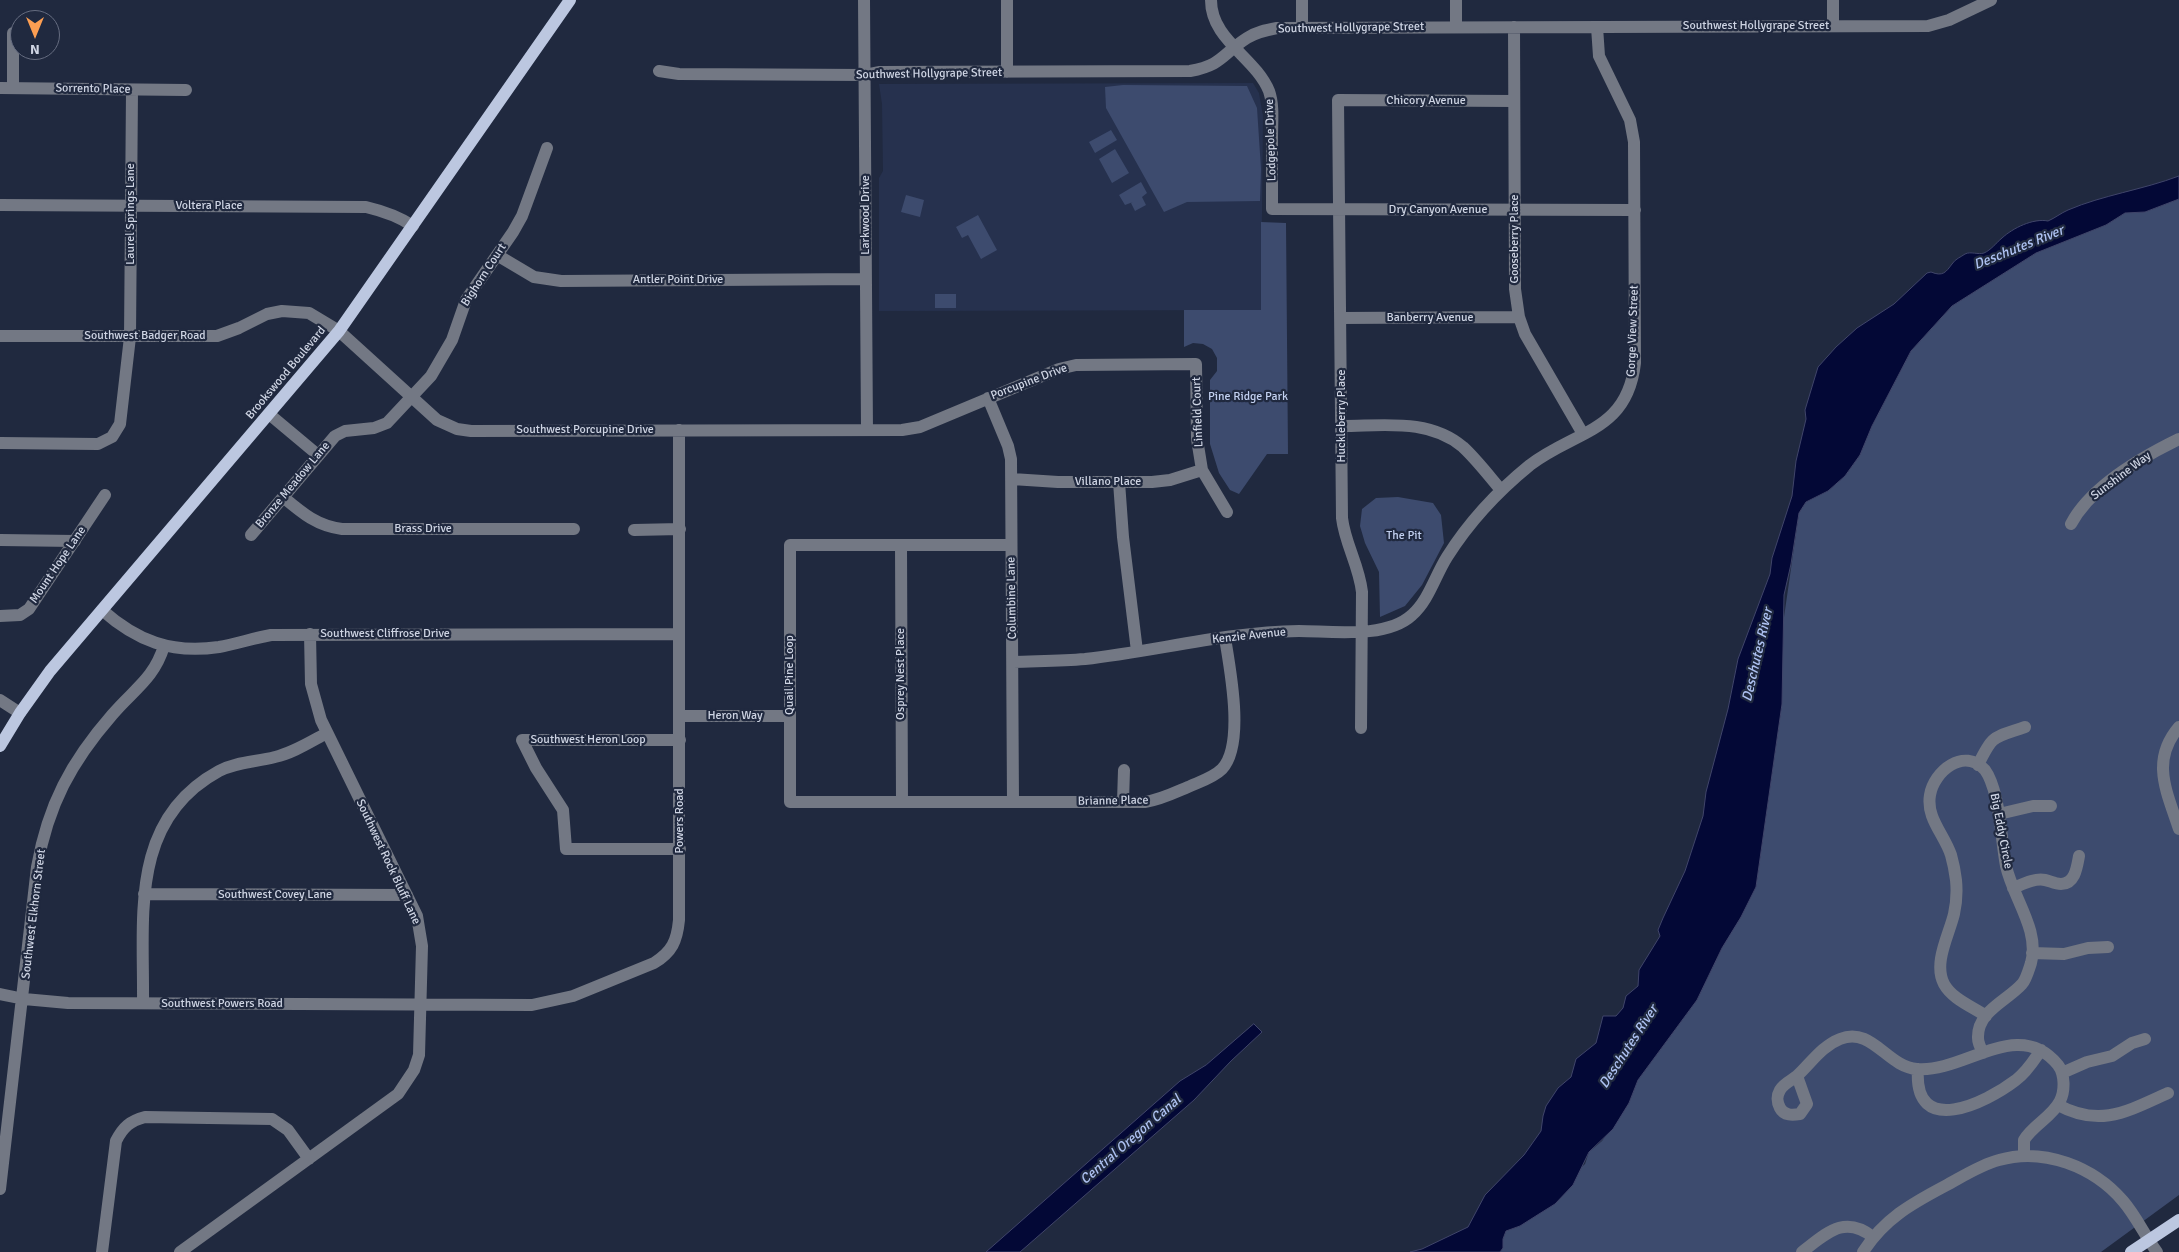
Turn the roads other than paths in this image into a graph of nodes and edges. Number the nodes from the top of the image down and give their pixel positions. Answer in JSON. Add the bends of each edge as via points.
{"nodes":[{"id":1,"x":570,"y":0,"type":"edge"},
{"id":2,"x":864,"y":0,"type":"edge"},
{"id":3,"x":1007,"y":0,"type":"edge"},
{"id":4,"x":1211,"y":0,"type":"edge"},
{"id":5,"x":1302,"y":0,"type":"edge"},
{"id":6,"x":1456,"y":0,"type":"edge"},
{"id":7,"x":1833,"y":0,"type":"edge"},
{"id":8,"x":1991,"y":0,"type":"edge"},
{"id":9,"x":1302,"y":26,"type":"junction"},
{"id":10,"x":1833,"y":26,"type":"junction"},
{"id":11,"x":1456,"y":27,"type":"junction"},
{"id":12,"x":1514,"y":27,"type":"junction"},
{"id":13,"x":1596,"y":27,"type":"junction"},
{"id":14,"x":1234,"y":48,"type":"junction"},
{"id":15,"x":10,"y":57,"type":"edge"},
{"id":16,"x":659,"y":71,"type":"dead end"},
{"id":17,"x":1007,"y":72,"type":"junction"},
{"id":18,"x":866,"y":75,"type":"junction"},
{"id":19,"x":6,"y":88,"type":"edge"},
{"id":20,"x":132,"y":90,"type":"junction"},
{"id":21,"x":186,"y":90,"type":"dead end"},
{"id":22,"x":1338,"y":100,"type":"joint"},
{"id":23,"x":1514,"y":101,"type":"junction"},
{"id":24,"x":547,"y":148,"type":"dead end"},
{"id":25,"x":0,"y":205,"type":"edge"},
{"id":26,"x":131,"y":206,"type":"junction"},
{"id":27,"x":1272,"y":209,"type":"joint"},
{"id":28,"x":1340,"y":210,"type":"junction"},
{"id":29,"x":1515,"y":210,"type":"junction"},
{"id":30,"x":1635,"y":210,"type":"junction"},
{"id":31,"x":413,"y":226,"type":"junction"},
{"id":32,"x":497,"y":255,"type":"junction"},
{"id":33,"x":866,"y":279,"type":"junction"},
{"id":34,"x":1519,"y":317,"type":"junction"},
{"id":35,"x":1341,"y":318,"type":"junction"},
{"id":36,"x":340,"y":331,"type":"junction"},
{"id":37,"x":0,"y":336,"type":"edge"},
{"id":38,"x":130,"y":337,"type":"junction"},
{"id":39,"x":1196,"y":364,"type":"joint"},
{"id":40,"x":412,"y":397,"type":"junction"},
{"id":41,"x":988,"y":398,"type":"junction"},
{"id":42,"x":269,"y":414,"type":"junction"},
{"id":43,"x":1342,"y":426,"type":"junction"},
{"id":44,"x":867,"y":429,"type":"junction"},
{"id":45,"x":679,"y":430,"type":"junction"},
{"id":46,"x":1583,"y":434,"type":"junction"},
{"id":47,"x":2179,"y":438,"type":"edge"},
{"id":48,"x":0,"y":443,"type":"edge"},
{"id":49,"x":318,"y":455,"type":"junction"},
{"id":50,"x":1202,"y":470,"type":"junction"},
{"id":51,"x":1012,"y":479,"type":"junction"},
{"id":52,"x":1118,"y":482,"type":"junction"},
{"id":53,"x":1501,"y":490,"type":"junction"},
{"id":54,"x":105,"y":495,"type":"dead end"},
{"id":55,"x":283,"y":497,"type":"junction"},
{"id":56,"x":1227,"y":512,"type":"dead end"},
{"id":57,"x":2071,"y":524,"type":"dead end"},
{"id":58,"x":574,"y":530,"type":"dead end"},
{"id":59,"x":634,"y":530,"type":"dead end"},
{"id":60,"x":680,"y":530,"type":"junction"},
{"id":61,"x":251,"y":535,"type":"dead end"},
{"id":62,"x":0,"y":540,"type":"edge"},
{"id":63,"x":74,"y":541,"type":"junction"},
{"id":64,"x":901,"y":545,"type":"junction"},
{"id":65,"x":1012,"y":545,"type":"junction"},
{"id":66,"x":102,"y":610,"type":"junction"},
{"id":67,"x":0,"y":616,"type":"edge"},
{"id":68,"x":1362,"y":631,"type":"junction"},
{"id":69,"x":310,"y":634,"type":"junction"},
{"id":70,"x":679,"y":634,"type":"junction"},
{"id":71,"x":1225,"y":638,"type":"junction"},
{"id":72,"x":164,"y":646,"type":"junction"},
{"id":73,"x":1137,"y":651,"type":"junction"},
{"id":74,"x":1013,"y":662,"type":"junction"},
{"id":75,"x":0,"y":700,"type":"edge"},
{"id":76,"x":20,"y":713,"type":"junction"},
{"id":77,"x":680,"y":716,"type":"junction"},
{"id":78,"x":790,"y":716,"type":"junction"},
{"id":79,"x":2025,"y":727,"type":"dead end"},
{"id":80,"x":2179,"y":727,"type":"edge"},
{"id":81,"x":1361,"y":728,"type":"dead end"},
{"id":82,"x":327,"y":734,"type":"junction"},
{"id":83,"x":680,"y":740,"type":"junction"},
{"id":84,"x":0,"y":746,"type":"edge"},
{"id":85,"x":1978,"y":765,"type":"junction"},
{"id":86,"x":1124,"y":770,"type":"dead end"},
{"id":87,"x":902,"y":802,"type":"junction"},
{"id":88,"x":1013,"y":802,"type":"junction"},
{"id":89,"x":1123,"y":802,"type":"junction"},
{"id":90,"x":2051,"y":806,"type":"dead end"},
{"id":91,"x":2000,"y":814,"type":"junction"},
{"id":92,"x":2179,"y":829,"type":"edge"},
{"id":93,"x":680,"y":848,"type":"junction"},
{"id":94,"x":2079,"y":856,"type":"dead end"},
{"id":95,"x":2013,"y":888,"type":"junction"},
{"id":96,"x":144,"y":894,"type":"junction"},
{"id":97,"x":406,"y":895,"type":"junction"},
{"id":98,"x":2108,"y":947,"type":"dead end"},
{"id":99,"x":2032,"y":953,"type":"junction"},
{"id":100,"x":0,"y":994,"type":"edge"},
{"id":101,"x":24,"y":999,"type":"junction"},
{"id":102,"x":0,"y":1002,"type":"edge"},
{"id":103,"x":143,"y":1003,"type":"junction"},
{"id":104,"x":422,"y":1005,"type":"junction"},
{"id":105,"x":1986,"y":1016,"type":"junction"},
{"id":106,"x":2145,"y":1039,"type":"dead end"},
{"id":107,"x":2041,"y":1050,"type":"junction"},
{"id":108,"x":1983,"y":1053,"type":"junction"},
{"id":109,"x":1918,"y":1069,"type":"junction"},
{"id":110,"x":2062,"y":1073,"type":"junction"},
{"id":111,"x":1797,"y":1076,"type":"dead end"},
{"id":112,"x":2168,"y":1093,"type":"dead end"},
{"id":113,"x":2058,"y":1105,"type":"junction"},
{"id":114,"x":2024,"y":1156,"type":"junction"},
{"id":115,"x":309,"y":1159,"type":"junction"},
{"id":116,"x":0,"y":1189,"type":"edge"},
{"id":117,"x":2179,"y":1220,"type":"edge"},
{"id":118,"x":1873,"y":1237,"type":"junction"},
{"id":119,"x":2149,"y":1240,"type":"junction"},
{"id":120,"x":102,"y":1252,"type":"edge"},
{"id":121,"x":180,"y":1252,"type":"edge"},
{"id":122,"x":1802,"y":1252,"type":"edge"},
{"id":123,"x":1863,"y":1252,"type":"edge"},
{"id":124,"x":2132,"y":1252,"type":"edge"},
{"id":125,"x":2156,"y":1252,"type":"edge"}],
"edges":[{"from":1,"to":31,"type":"main road","name":"Brookswood Boulevard"},
{"from":2,"to":18,"type":"street","name":"Larkwood Drive"},
{"from":3,"to":17,"type":"street"},
{"from":4,"to":14,"type":"street","name":"Lodgepole Drive","via":[[1219,30]]},
{"from":5,"to":9,"type":"street"},
{"from":6,"to":11,"type":"street"},
{"from":7,"to":10,"type":"street"},
{"from":8,"to":10,"type":"street","name":"Southwest Hollygrape Street","via":[[1950,20],[1928,26]]},
{"from":9,"to":11,"type":"street","name":"Southwest Hollygrape Street"},
{"from":9,"to":14,"type":"street","name":"Southwest Hollygrape Street","via":[[1259,32]]},
{"from":10,"to":13,"type":"street","name":"Southwest Hollygrape Street"},
{"from":11,"to":12,"type":"street","name":"Southwest Hollygrape Street"},
{"from":12,"to":13,"type":"street","name":"Southwest Hollygrape Street"},
{"from":12,"to":23,"type":"street","name":"Gooseberry Place"},
{"from":13,"to":30,"type":"street","name":"Gorge View Street","via":[[1599,56],[1630,120],[1634,142]]},
{"from":14,"to":17,"type":"street","name":"Southwest Hollygrape Street","via":[[1217,63],[1190,71]]},
{"from":14,"to":27,"type":"street","name":"Lodgepole Drive","via":[[1261,77],[1269,92],[1272,110]]},
{"from":15,"to":19,"type":"street"},
{"from":16,"to":18,"type":"street","name":"Southwest Hollygrape Street","via":[[679,74]]},
{"from":17,"to":18,"type":"street","name":"Southwest Hollygrape Street","via":[[880,72]]},
{"from":18,"to":33,"type":"street","name":"Larkwood Drive"},
{"from":19,"to":20,"type":"street","name":"Sorrento Place"},
{"from":20,"to":21,"type":"street","name":"Sorrento Place"},
{"from":20,"to":26,"type":"street","name":"Laurel Springs Lane"},
{"from":22,"to":23,"type":"street","name":"Chicory Avenue"},
{"from":22,"to":28,"type":"street","name":"Huckleberry Place"},
{"from":23,"to":29,"type":"street","name":"Gooseberry Place"},
{"from":24,"to":32,"type":"street","name":"Bighorn Court","via":[[522,216]]},
{"from":25,"to":26,"type":"street","name":"Voltera Place"},
{"from":26,"to":31,"type":"street","name":"Voltera Place","via":[[366,207],[390,213]]},
{"from":26,"to":38,"type":"street","name":"Laurel Springs Lane"},
{"from":27,"to":28,"type":"street","name":"Dry Canyon Avenue"},
{"from":28,"to":29,"type":"street","name":"Dry Canyon Avenue"},
{"from":28,"to":35,"type":"street","name":"Huckleberry Place"},
{"from":29,"to":30,"type":"street","name":"Dry Canyon Avenue"},
{"from":29,"to":34,"type":"street","name":"Gooseberry Place","via":[[1515,289]]},
{"from":30,"to":46,"type":"street","name":"Gorge View Street","via":[[1633,377],[1625,400],[1617,411]]},
{"from":31,"to":36,"type":"main road","name":"Brookswood Boulevard"},
{"from":32,"to":33,"type":"street","name":"Antler Point Drive","via":[[534,277],[561,281]]},
{"from":32,"to":40,"type":"street","name":"Bighorn Court","via":[[466,300],[443,357]]},
{"from":33,"to":44,"type":"street","name":"Larkwood Drive"},
{"from":34,"to":35,"type":"street","name":"Banberry Avenue"},
{"from":34,"to":46,"type":"street","name":"Gooseberry Place","via":[[1525,334]]},
{"from":35,"to":43,"type":"street","name":"Huckleberry Place"},
{"from":36,"to":38,"type":"street","name":"Southwest Badger Road","via":[[309,313],[282,311],[266,314],[217,336]]},
{"from":36,"to":40,"type":"street","name":"Southwest Porcupine Drive"},
{"from":36,"to":42,"type":"main road","name":"Brookswood Boulevard"},
{"from":37,"to":38,"type":"street","name":"Southwest Badger Road"},
{"from":38,"to":48,"type":"street","name":"Laurel Springs Lane","via":[[120,424],[112,437],[98,444]]},
{"from":39,"to":41,"type":"street","name":"Porcupine Drive","via":[[1076,365]]},
{"from":39,"to":50,"type":"street","name":"Linfield Court","via":[[1197,439]]},
{"from":40,"to":45,"type":"street","name":"Southwest Porcupine Drive","via":[[437,420],[457,429]]},
{"from":40,"to":49,"type":"street","name":"Bronze Meadow Lane","via":[[387,423],[339,433]]},
{"from":41,"to":44,"type":"street","name":"Porcupine Drive","via":[[920,426],[902,430]]},
{"from":41,"to":51,"type":"street","name":"Columbine Lane","via":[[1008,446]]},
{"from":42,"to":49,"type":"street"},
{"from":42,"to":66,"type":"main road","name":"Brookswood Boulevard"},
{"from":43,"to":53,"type":"street","via":[[1413,426],[1432,430],[1464,448]]},
{"from":43,"to":68,"type":"street","name":"Huckleberry Place","via":[[1342,518],[1347,545],[1361,577]]},
{"from":44,"to":45,"type":"street","name":"Southwest Porcupine Drive"},
{"from":45,"to":60,"type":"street","name":"Powers Road"},
{"from":46,"to":53,"type":"street","name":"Gorge View Street","via":[[1558,446]]},
{"from":47,"to":57,"type":"street","name":"Sunshine Way","via":[[2148,454],[2109,483],[2077,512]]},
{"from":49,"to":55,"type":"street","name":"Bronze Meadow Lane"},
{"from":50,"to":52,"type":"street","name":"Villano Place","via":[[1170,480]]},
{"from":50,"to":56,"type":"street","name":"Linfield Court"},
{"from":51,"to":52,"type":"street","name":"Villano Place"},
{"from":51,"to":65,"type":"street","name":"Columbine Lane"},
{"from":52,"to":73,"type":"street"},
{"from":53,"to":68,"type":"street","name":"Gorge View Street","via":[[1469,526],[1412,616],[1391,628]]},
{"from":54,"to":63,"type":"street","name":"Mount Hope Lane"},
{"from":55,"to":58,"type":"street","name":"Brass Drive","via":[[306,517],[319,524],[342,529]]},
{"from":55,"to":61,"type":"street","name":"Bronze Meadow Lane"},
{"from":59,"to":60,"type":"street"},
{"from":60,"to":70,"type":"street","name":"Powers Road"},
{"from":62,"to":63,"type":"street"},
{"from":63,"to":67,"type":"street","name":"Mount Hope Lane","via":[[29,609],[18,616]]},
{"from":64,"to":65,"type":"street","name":"Quail Pine Loop"},
{"from":64,"to":78,"type":"street","name":"Quail Pine Loop","via":[[790,545]]},
{"from":64,"to":87,"type":"street","name":"Osprey Nest Place"},
{"from":65,"to":74,"type":"street","name":"Columbine Lane"},
{"from":66,"to":72,"type":"street","name":"Southwest Cliffrose Drive","via":[[132,633]]},
{"from":66,"to":76,"type":"main road","name":"Brookswood Boulevard"},
{"from":68,"to":71,"type":"street","name":"Kenzie Avenue","via":[[1272,631]]},
{"from":68,"to":81,"type":"street","name":"Huckleberry Place"},
{"from":69,"to":70,"type":"street","name":"Southwest Cliffrose Drive"},
{"from":69,"to":72,"type":"street","name":"Southwest Cliffrose Drive","via":[[271,635],[202,649]]},
{"from":69,"to":82,"type":"street","name":"Southwest Rock Bluff Lane","via":[[315,705]]},
{"from":70,"to":77,"type":"street","name":"Powers Road"},
{"from":71,"to":73,"type":"street","name":"Kenzie Avenue"},
{"from":71,"to":89,"type":"street","name":"Brianne Place","via":[[1234,701],[1233,738],[1227,762],[1207,778],[1160,799]]},
{"from":72,"to":101,"type":"street","name":"Southwest Elkhorn Street","via":[[154,670],[105,722],[78,757],[49,816],[40,852]]},
{"from":73,"to":74,"type":"street","name":"Kenzie Avenue","via":[[1084,659]]},
{"from":74,"to":88,"type":"street","name":"Columbine Lane"},
{"from":75,"to":76,"type":"street"},
{"from":76,"to":84,"type":"main road","name":"Brookswood Boulevard"},
{"from":77,"to":78,"type":"street","name":"Heron Way"},
{"from":77,"to":83,"type":"street","name":"Powers Road"},
{"from":78,"to":87,"type":"street","name":"Quail Pine Loop","via":[[790,802]]},
{"from":79,"to":85,"type":"street","via":[[1993,738]]},
{"from":80,"to":92,"type":"street","via":[[2163,754],[2162,770]]},
{"from":82,"to":96,"type":"street","via":[[285,754],[221,770],[190,791],[176,806],[158,836],[151,853]]},
{"from":82,"to":97,"type":"street","name":"Southwest Rock Bluff Lane"},
{"from":83,"to":93,"type":"street","name":"Powers Road"},
{"from":83,"to":93,"type":"street","name":"Southwest Heron Loop","via":[[522,740],[563,810],[566,849]]},
{"from":85,"to":91,"type":"street","name":"Big Eddy Circle","via":[[1989,778]]},
{"from":85,"to":105,"type":"street","via":[[1966,761],[1945,767],[1933,782],[1929,803],[1932,817],[1950,854],[1956,882],[1954,914],[1942,952],[1944,984],[1952,994]]},
{"from":86,"to":89,"type":"street"},
{"from":87,"to":88,"type":"street","name":"Quail Pine Loop"},
{"from":88,"to":89,"type":"street","name":"Brianne Place"},
{"from":90,"to":91,"type":"street","via":[[2033,806]]},
{"from":91,"to":95,"type":"street","name":"Big Eddy Circle","via":[[2006,866]]},
{"from":93,"to":104,"type":"street","name":"Powers Road","via":[[678,934],[666,956],[554,1001],[508,1006]]},
{"from":94,"to":95,"type":"street","via":[[2073,878],[2067,883],[2034,880]]},
{"from":95,"to":99,"type":"street","name":"Big Eddy Circle","via":[[2032,937]]},
{"from":96,"to":97,"type":"street","name":"Southwest Covey Lane"},
{"from":96,"to":103,"type":"street"},
{"from":97,"to":104,"type":"street","name":"Southwest Rock Bluff Lane","via":[[417,916],[420,931]]},
{"from":98,"to":99,"type":"street","via":[[2064,954]]},
{"from":99,"to":105,"type":"street","name":"Big Eddy Circle","via":[[2022,984]]},
{"from":100,"to":101,"type":"street"},
{"from":101,"to":102,"type":"street"},
{"from":101,"to":103,"type":"street","name":"Southwest Powers Road","via":[[68,1003]]},
{"from":101,"to":116,"type":"street","name":"Southwest Elkhorn Street"},
{"from":103,"to":104,"type":"street","name":"Southwest Powers Road"},
{"from":104,"to":115,"type":"street","name":"Southwest Rock Bluff Lane","via":[[419,1055],[408,1082],[398,1094]]},
{"from":105,"to":108,"type":"street","name":"Big Eddy Circle","via":[[1978,1038]]},
{"from":106,"to":110,"type":"street","via":[[2112,1056]]},
{"from":107,"to":108,"type":"street","via":[[2034,1046],[2001,1046]]},
{"from":107,"to":109,"type":"street","via":[[2017,1079],[1980,1102],[1960,1110],[1941,1110],[1924,1101],[1918,1090]]},
{"from":107,"to":110,"type":"street","via":[[2054,1060]]},
{"from":108,"to":109,"type":"street","via":[[1945,1067]]},
{"from":109,"to":111,"type":"street","via":[[1904,1067],[1876,1045],[1860,1036],[1851,1036],[1824,1049]]},
{"from":110,"to":113,"type":"street","via":[[2062,1099]]},
{"from":112,"to":113,"type":"street","via":[[2103,1117],[2086,1117]]},
{"from":113,"to":114,"type":"street","via":[[2027,1135]]},
{"from":114,"to":118,"type":"street","via":[[1999,1160],[1967,1174],[1903,1209]]},
{"from":114,"to":119,"type":"street","via":[[2072,1164],[2106,1184],[2124,1201]]},
{"from":115,"to":120,"type":"street","via":[[288,1130],[272,1119],[145,1117],[135,1120],[126,1125],[116,1141]]},
{"from":115,"to":121,"type":"street","name":"Southwest Rock Bluff Lane"},
{"from":117,"to":119,"type":"main road"},
{"from":118,"to":122,"type":"street","via":[[1857,1228],[1838,1227]]},
{"from":118,"to":123,"type":"street"},
{"from":119,"to":124,"type":"main road"},
{"from":119,"to":125,"type":"street"}]}
